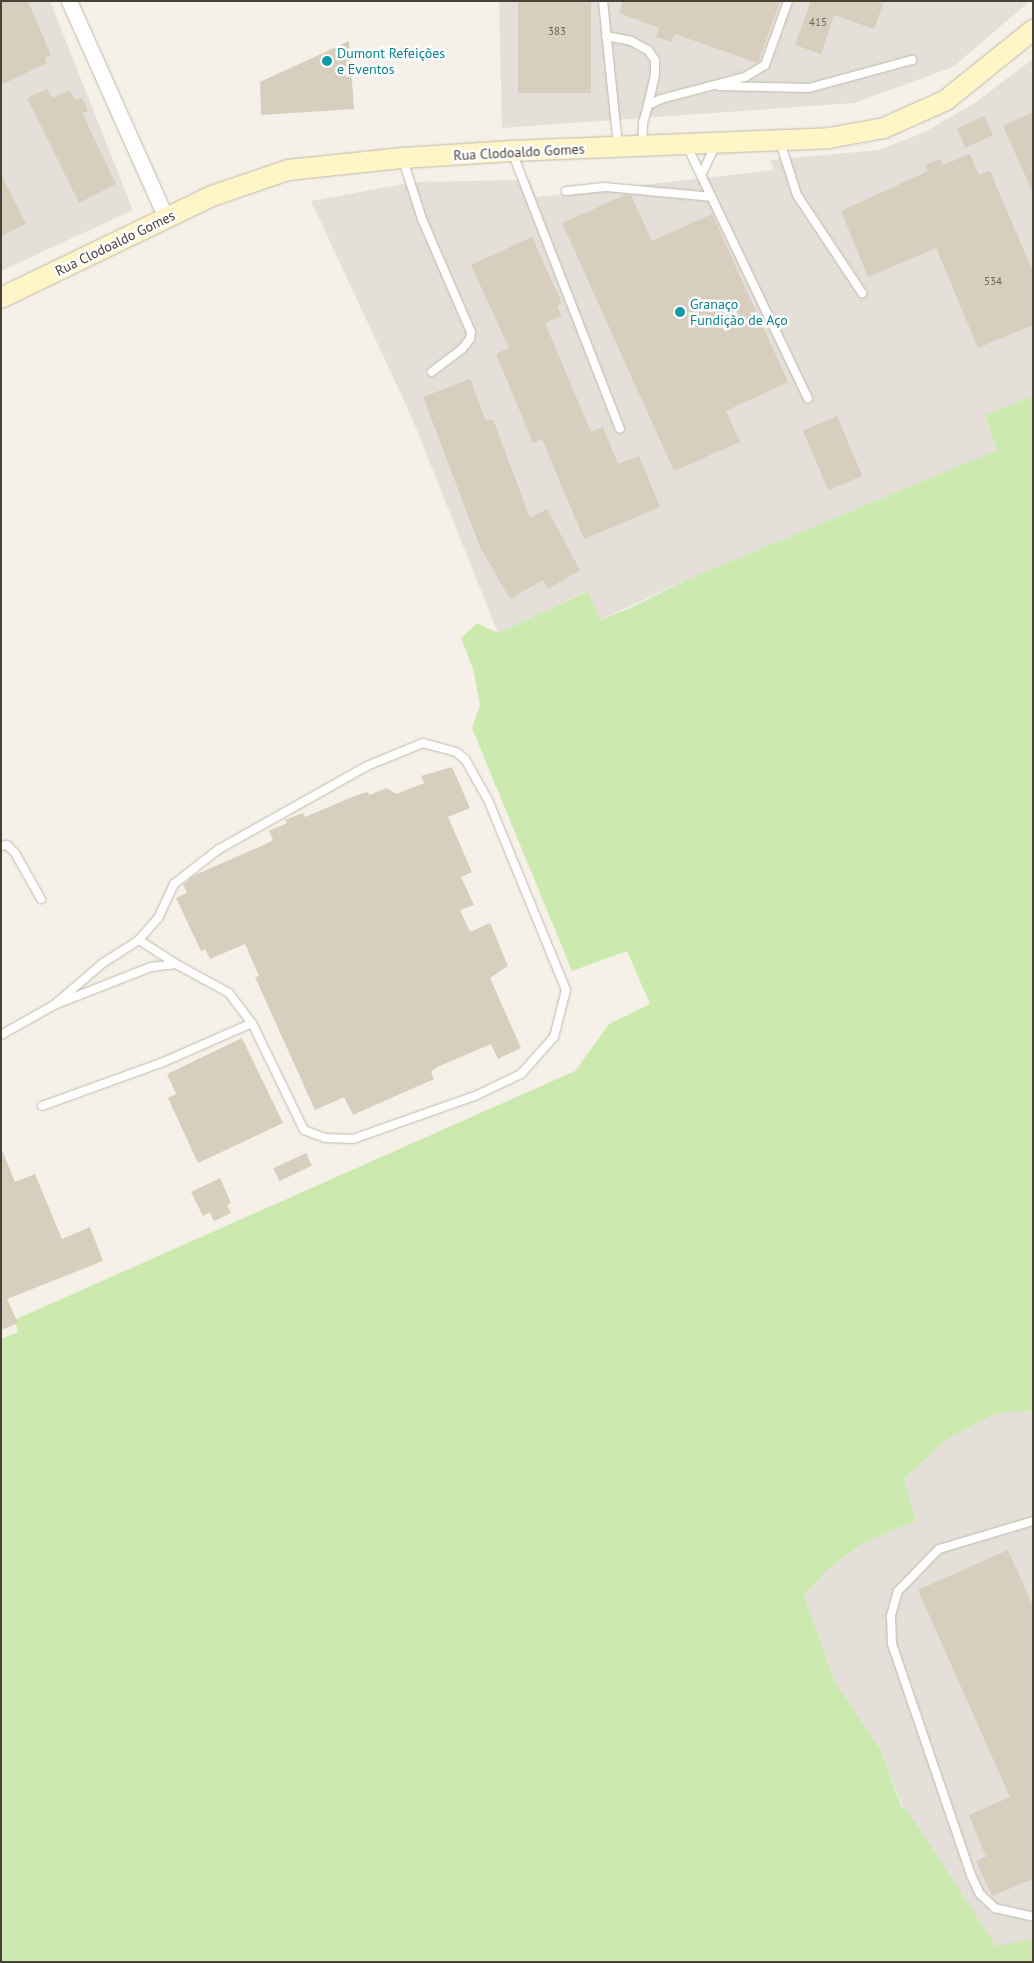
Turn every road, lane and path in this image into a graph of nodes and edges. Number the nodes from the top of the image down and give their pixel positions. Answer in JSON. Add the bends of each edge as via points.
{"nodes":[{"id":1,"x":69,"y":1,"type":"edge"},
{"id":2,"x":603,"y":1,"type":"edge"},
{"id":3,"x":788,"y":1,"type":"edge"},
{"id":4,"x":1033,"y":30,"type":"edge"},
{"id":5,"x":606,"y":36,"type":"junction"},
{"id":6,"x":912,"y":60,"type":"dead end"},
{"id":7,"x":714,"y":85,"type":"junction"},
{"id":8,"x":648,"y":105,"type":"junction"},
{"id":9,"x":780,"y":140,"type":"junction"},
{"id":10,"x":717,"y":142,"type":"junction"},
{"id":11,"x":685,"y":143,"type":"junction"},
{"id":12,"x":642,"y":146,"type":"junction"},
{"id":13,"x":619,"y":147,"type":"junction"},
{"id":14,"x":512,"y":151,"type":"junction"},
{"id":15,"x":403,"y":158,"type":"junction"},
{"id":16,"x":702,"y":173,"type":"junction"},
{"id":17,"x":566,"y":191,"type":"dead end"},
{"id":18,"x":712,"y":197,"type":"junction"},
{"id":19,"x":166,"y":218,"type":"junction"},
{"id":20,"x":862,"y":293,"type":"dead end"},
{"id":21,"x":1,"y":298,"type":"edge"},
{"id":22,"x":432,"y":372,"type":"dead end"},
{"id":23,"x":808,"y":398,"type":"dead end"},
{"id":24,"x":620,"y":429,"type":"dead end"},
{"id":25,"x":1,"y":846,"type":"edge"},
{"id":26,"x":41,"y":899,"type":"dead end"},
{"id":27,"x":139,"y":940,"type":"junction"},
{"id":28,"x":176,"y":964,"type":"junction"},
{"id":29,"x":54,"y":1005,"type":"junction"},
{"id":30,"x":252,"y":1023,"type":"junction"},
{"id":31,"x":1,"y":1035,"type":"edge"},
{"id":32,"x":42,"y":1106,"type":"dead end"},
{"id":33,"x":1033,"y":1521,"type":"edge"},
{"id":34,"x":1033,"y":1916,"type":"edge"}],
"edges":[{"from":1,"to":19,"type":"street"},
{"from":2,"to":5,"type":"lane"},
{"from":3,"to":7,"type":"lane","via":[[765,65],[745,76]]},
{"from":4,"to":9,"type":"main road","name":"Rua Clodoaldo Gomes","via":[[946,100],[916,116],[859,134]]},
{"from":5,"to":8,"type":"lane","via":[[631,41],[648,50],[655,60]]},
{"from":5,"to":13,"type":"lane"},
{"from":6,"to":7,"type":"lane","via":[[809,88]]},
{"from":7,"to":8,"type":"lane","via":[[660,98]]},
{"from":8,"to":12,"type":"lane"},
{"from":9,"to":10,"type":"main road","name":"Rua Clodoaldo Gomes"},
{"from":9,"to":20,"type":"lane","via":[[797,195]]},
{"from":10,"to":11,"type":"main road","name":"Rua Clodoaldo Gomes"},
{"from":10,"to":16,"type":"lane"},
{"from":11,"to":12,"type":"main road","name":"Rua Clodoaldo Gomes"},
{"from":11,"to":16,"type":"lane"},
{"from":12,"to":13,"type":"main road","name":"Rua Clodoaldo Gomes"},
{"from":13,"to":14,"type":"main road","name":"Rua Clodoaldo Gomes"},
{"from":14,"to":15,"type":"main road","name":"Rua Clodoaldo Gomes"},
{"from":14,"to":24,"type":"lane"},
{"from":15,"to":19,"type":"main road","name":"Rua Clodoaldo Gomes","via":[[288,170],[240,185]]},
{"from":15,"to":22,"type":"lane","via":[[422,219],[471,332],[462,349]]},
{"from":16,"to":18,"type":"lane"},
{"from":17,"to":18,"type":"lane","via":[[606,187]]},
{"from":18,"to":23,"type":"lane"},
{"from":19,"to":21,"type":"main road","name":"Rua Clodoaldo Gomes"},
{"from":25,"to":26,"type":"lane","via":[[7,845],[15,853]]},
{"from":27,"to":28,"type":"lane"},
{"from":27,"to":29,"type":"lane","via":[[103,963]]},
{"from":27,"to":30,"type":"lane","via":[[158,918],[174,884],[220,849],[408,747],[423,743],[456,752],[465,759],[488,800],[566,990],[554,1036],[521,1074],[477,1095],[353,1139],[324,1138],[304,1130]]},
{"from":28,"to":29,"type":"lane","via":[[151,967]]},
{"from":28,"to":30,"type":"lane","via":[[229,993]]},
{"from":29,"to":31,"type":"lane"},
{"from":30,"to":32,"type":"lane","via":[[161,1063]]},
{"from":33,"to":34,"type":"lane","via":[[939,1549],[898,1591],[891,1616],[892,1644],[980,1894],[995,1908]]}]}
